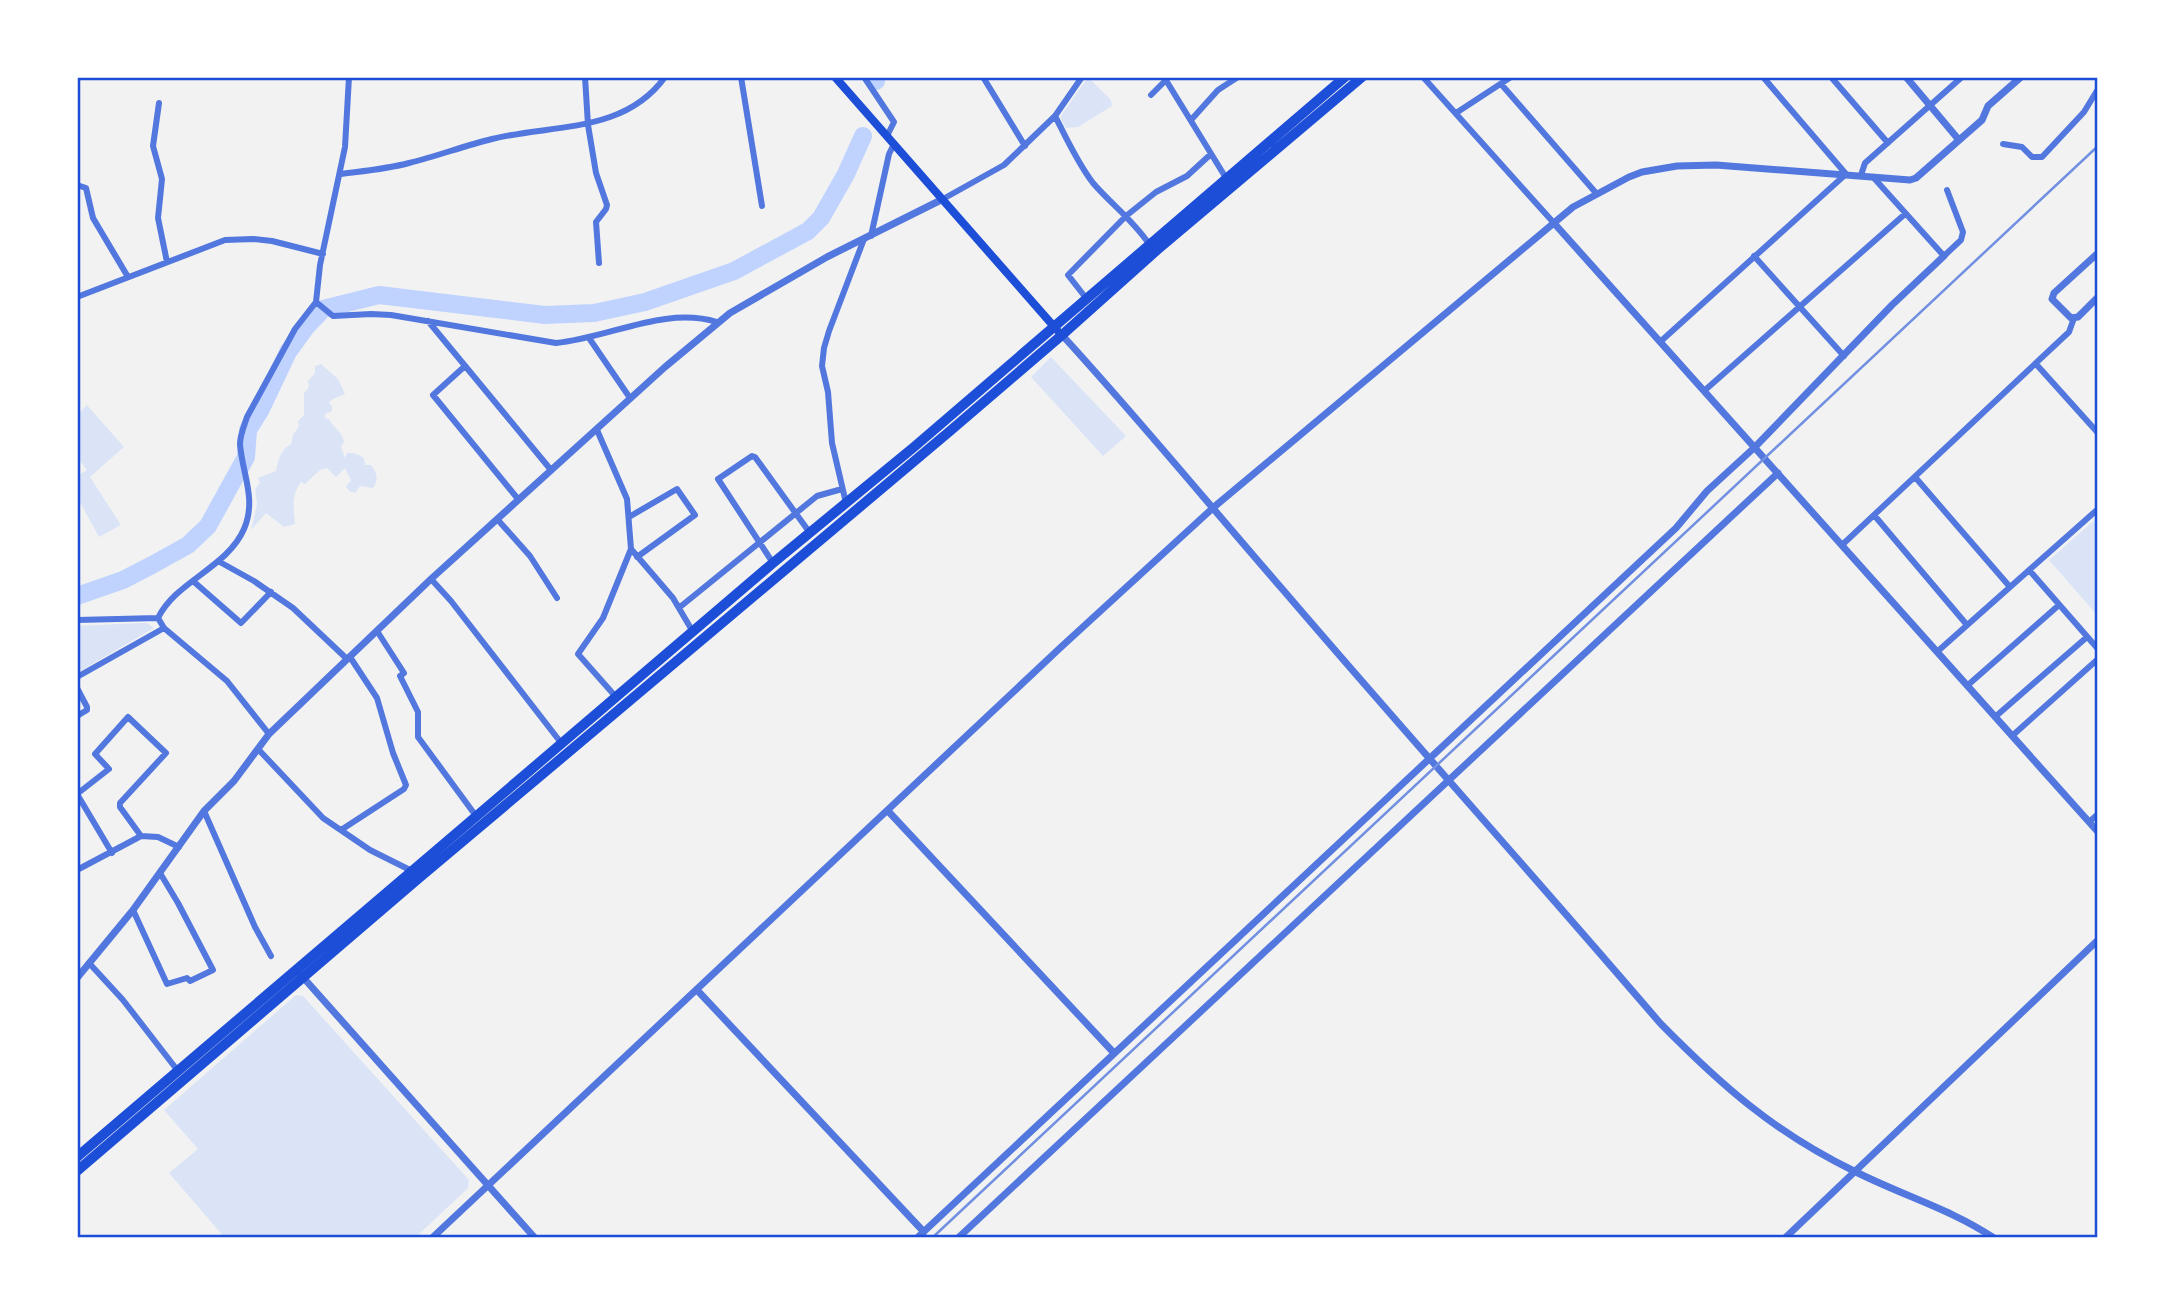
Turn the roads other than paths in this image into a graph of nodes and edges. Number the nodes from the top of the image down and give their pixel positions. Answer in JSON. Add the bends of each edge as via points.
{"nodes":[{"id":1,"x":349,"y":77,"type":"edge"},
{"id":2,"x":585,"y":77,"type":"edge"},
{"id":3,"x":664,"y":77,"type":"edge"},
{"id":4,"x":741,"y":77,"type":"edge"},
{"id":5,"x":835,"y":77,"type":"edge"},
{"id":6,"x":864,"y":77,"type":"edge"},
{"id":7,"x":983,"y":77,"type":"edge"},
{"id":8,"x":1082,"y":77,"type":"edge"},
{"id":9,"x":1238,"y":77,"type":"edge"},
{"id":10,"x":1345,"y":77,"type":"edge"},
{"id":11,"x":1362,"y":77,"type":"edge"},
{"id":12,"x":1423,"y":77,"type":"edge"},
{"id":13,"x":1511,"y":77,"type":"edge"},
{"id":14,"x":1763,"y":77,"type":"edge"},
{"id":15,"x":1831,"y":77,"type":"edge"},
{"id":16,"x":1906,"y":77,"type":"edge"},
{"id":17,"x":1962,"y":77,"type":"edge"},
{"id":18,"x":2021,"y":77,"type":"edge"},
{"id":19,"x":1165,"y":78,"type":"edge"},
{"id":20,"x":1501,"y":84,"type":"junction"},
{"id":21,"x":2098,"y":89,"type":"edge"},
{"id":22,"x":1152,"y":95,"type":"dead end"},
{"id":23,"x":159,"y":103,"type":"dead end"},
{"id":24,"x":1930,"y":105,"type":"junction"},
{"id":25,"x":1456,"y":113,"type":"junction"},
{"id":26,"x":1055,"y":116,"type":"junction"},
{"id":27,"x":1191,"y":120,"type":"junction"},
{"id":28,"x":588,"y":125,"type":"junction"},
{"id":29,"x":887,"y":136,"type":"junction"},
{"id":30,"x":1959,"y":140,"type":"junction"},
{"id":31,"x":1888,"y":143,"type":"junction"},
{"id":32,"x":894,"y":144,"type":"junction"},
{"id":33,"x":2003,"y":144,"type":"dead end"},
{"id":34,"x":1025,"y":146,"type":"junction"},
{"id":35,"x":1211,"y":153,"type":"junction"},
{"id":36,"x":340,"y":174,"type":"junction"},
{"id":37,"x":1846,"y":174,"type":"junction"},
{"id":38,"x":1861,"y":175,"type":"junction"},
{"id":39,"x":1873,"y":177,"type":"junction"},
{"id":40,"x":1226,"y":178,"type":"junction"},
{"id":41,"x":77,"y":185,"type":"edge"},
{"id":42,"x":1947,"y":190,"type":"dead end"},
{"id":43,"x":1596,"y":193,"type":"junction"},
{"id":44,"x":943,"y":199,"type":"junction"},
{"id":45,"x":762,"y":206,"type":"dead end"},
{"id":46,"x":1905,"y":214,"type":"junction"},
{"id":47,"x":1126,"y":216,"type":"junction"},
{"id":48,"x":1553,"y":222,"type":"junction"},
{"id":49,"x":868,"y":237,"type":"junction"},
{"id":50,"x":1149,"y":244,"type":"junction"},
{"id":51,"x":2098,"y":253,"type":"edge"},
{"id":52,"x":323,"y":254,"type":"junction"},
{"id":53,"x":1754,"y":256,"type":"junction"},
{"id":54,"x":1944,"y":256,"type":"junction"},
{"id":55,"x":167,"y":261,"type":"junction"},
{"id":56,"x":600,"y":263,"type":"dead end"},
{"id":57,"x":128,"y":277,"type":"junction"},
{"id":58,"x":77,"y":297,"type":"edge"},
{"id":59,"x":2098,"y":297,"type":"edge"},
{"id":60,"x":1086,"y":298,"type":"junction"},
{"id":61,"x":322,"y":306,"type":"junction"},
{"id":62,"x":1800,"y":308,"type":"junction"},
{"id":63,"x":2074,"y":318,"type":"junction"},
{"id":64,"x":428,"y":321,"type":"junction"},
{"id":65,"x":717,"y":322,"type":"junction"},
{"id":66,"x":1054,"y":326,"type":"junction"},
{"id":67,"x":1062,"y":335,"type":"junction"},
{"id":68,"x":589,"y":338,"type":"junction"},
{"id":69,"x":1660,"y":342,"type":"junction"},
{"id":70,"x":1843,"y":356,"type":"junction"},
{"id":71,"x":2036,"y":364,"type":"junction"},
{"id":72,"x":465,"y":366,"type":"junction"},
{"id":73,"x":1704,"y":391,"type":"junction"},
{"id":74,"x":630,"y":398,"type":"junction"},
{"id":75,"x":597,"y":429,"type":"junction"},
{"id":76,"x":2098,"y":433,"type":"edge"},
{"id":77,"x":1755,"y":447,"type":"junction"},
{"id":78,"x":551,"y":470,"type":"junction"},
{"id":79,"x":1778,"y":473,"type":"junction"},
{"id":80,"x":1915,"y":477,"type":"junction"},
{"id":81,"x":842,"y":489,"type":"junction"},
{"id":82,"x":519,"y":499,"type":"junction"},
{"id":83,"x":846,"y":503,"type":"junction"},
{"id":84,"x":1214,"y":507,"type":"junction"},
{"id":85,"x":2098,"y":509,"type":"edge"},
{"id":86,"x":794,"y":513,"type":"junction"},
{"id":87,"x":1874,"y":515,"type":"junction"},
{"id":88,"x":629,"y":517,"type":"junction"},
{"id":89,"x":497,"y":519,"type":"junction"},
{"id":90,"x":810,"y":533,"type":"junction"},
{"id":91,"x":758,"y":543,"type":"junction"},
{"id":92,"x":1842,"y":545,"type":"junction"},
{"id":93,"x":631,"y":549,"type":"junction"},
{"id":94,"x":637,"y":557,"type":"junction"},
{"id":95,"x":218,"y":561,"type":"junction"},
{"id":96,"x":773,"y":563,"type":"junction"},
{"id":97,"x":2029,"y":570,"type":"junction"},
{"id":98,"x":431,"y":579,"type":"junction"},
{"id":99,"x":193,"y":581,"type":"junction"},
{"id":100,"x":2010,"y":587,"type":"junction"},
{"id":101,"x":271,"y":592,"type":"junction"},
{"id":102,"x":557,"y":598,"type":"dead end"},
{"id":103,"x":2059,"y":604,"type":"junction"},
{"id":104,"x":680,"y":607,"type":"junction"},
{"id":105,"x":158,"y":618,"type":"junction"},
{"id":106,"x":77,"y":620,"type":"edge"},
{"id":107,"x":1967,"y":625,"type":"junction"},
{"id":108,"x":164,"y":628,"type":"junction"},
{"id":109,"x":377,"y":631,"type":"junction"},
{"id":110,"x":693,"y":632,"type":"junction"},
{"id":111,"x":2087,"y":637,"type":"junction"},
{"id":112,"x":2098,"y":649,"type":"edge"},
{"id":113,"x":1938,"y":651,"type":"junction"},
{"id":114,"x":348,"y":658,"type":"junction"},
{"id":115,"x":2098,"y":659,"type":"edge"},
{"id":116,"x":77,"y":677,"type":"edge"},
{"id":117,"x":1968,"y":685,"type":"junction"},
{"id":118,"x":77,"y":688,"type":"edge"},
{"id":119,"x":616,"y":697,"type":"junction"},
{"id":120,"x":77,"y":716,"type":"edge"},
{"id":121,"x":1995,"y":717,"type":"junction"},
{"id":122,"x":269,"y":734,"type":"junction"},
{"id":123,"x":2012,"y":736,"type":"junction"},
{"id":124,"x":562,"y":744,"type":"junction"},
{"id":125,"x":258,"y":749,"type":"junction"},
{"id":126,"x":1431,"y":758,"type":"junction"},
{"id":127,"x":1451,"y":780,"type":"junction"},
{"id":128,"x":77,"y":794,"type":"edge"},
{"id":129,"x":204,"y":811,"type":"junction"},
{"id":130,"x":888,"y":811,"type":"junction"},
{"id":131,"x":2098,"y":814,"type":"edge"},
{"id":132,"x":476,"y":816,"type":"junction"},
{"id":133,"x":2089,"y":822,"type":"junction"},
{"id":134,"x":341,"y":830,"type":"junction"},
{"id":135,"x":2098,"y":832,"type":"edge"},
{"id":136,"x":141,"y":836,"type":"junction"},
{"id":137,"x":179,"y":847,"type":"junction"},
{"id":138,"x":112,"y":853,"type":"junction"},
{"id":139,"x":77,"y":870,"type":"edge"},
{"id":140,"x":414,"y":872,"type":"junction"},
{"id":141,"x":160,"y":873,"type":"junction"},
{"id":142,"x":134,"y":910,"type":"junction"},
{"id":143,"x":2098,"y":940,"type":"edge"},
{"id":144,"x":271,"y":956,"type":"dead end"},
{"id":145,"x":89,"y":963,"type":"junction"},
{"id":146,"x":301,"y":974,"type":"junction"},
{"id":147,"x":77,"y":978,"type":"edge"},
{"id":148,"x":697,"y":990,"type":"junction"},
{"id":149,"x":1114,"y":1054,"type":"junction"},
{"id":150,"x":178,"y":1071,"type":"junction"},
{"id":151,"x":77,"y":1157,"type":"edge"},
{"id":152,"x":77,"y":1171,"type":"edge"},
{"id":153,"x":1855,"y":1172,"type":"junction"},
{"id":154,"x":489,"y":1185,"type":"junction"},
{"id":155,"x":924,"y":1232,"type":"junction"},
{"id":156,"x":1788,"y":1235,"type":"edge"},
{"id":157,"x":432,"y":1238,"type":"edge"},
{"id":158,"x":535,"y":1238,"type":"edge"},
{"id":159,"x":917,"y":1238,"type":"edge"},
{"id":160,"x":958,"y":1238,"type":"edge"},
{"id":161,"x":1799,"y":1238,"type":"edge"},
{"id":162,"x":1994,"y":1238,"type":"edge"}],
"edges":[{"from":1,"to":36,"type":"street"},
{"from":2,"to":28,"type":"street"},
{"from":3,"to":28,"type":"street","via":[[634,107]]},
{"from":4,"to":45,"type":"street"},
{"from":5,"to":29,"type":"main road"},
{"from":6,"to":29,"type":"street","via":[[894,122]]},
{"from":7,"to":34,"type":"street"},
{"from":8,"to":26,"type":"street"},
{"from":9,"to":27,"type":"street","via":[[1218,90]]},
{"from":10,"to":40,"type":"highway"},
{"from":11,"to":67,"type":"highway"},
{"from":12,"to":25,"type":"street"},
{"from":13,"to":20,"type":"street"},
{"from":14,"to":37,"type":"street"},
{"from":15,"to":31,"type":"street"},
{"from":16,"to":24,"type":"street"},
{"from":17,"to":24,"type":"street"},
{"from":18,"to":30,"type":"street"},
{"from":19,"to":22,"type":"street"},
{"from":19,"to":27,"type":"street"},
{"from":20,"to":25,"type":"street"},
{"from":20,"to":43,"type":"street"},
{"from":21,"to":33,"type":"street","via":[[2084,112],[2042,158],[2032,158],[2022,147]]},
{"from":23,"to":55,"type":"street","via":[[153,146],[162,179],[158,218]]},
{"from":24,"to":30,"type":"street"},
{"from":24,"to":31,"type":"street"},
{"from":25,"to":48,"type":"street"},
{"from":26,"to":34,"type":"street"},
{"from":26,"to":47,"type":"street","via":[[1087,175]]},
{"from":27,"to":35,"type":"street"},
{"from":28,"to":36,"type":"street","via":[[494,139],[407,164]]},
{"from":28,"to":56,"type":"street","via":[[607,205],[596,222]]},
{"from":29,"to":32,"type":"main road"},
{"from":30,"to":39,"type":"street","via":[[1916,178]]},
{"from":31,"to":38,"type":"street","via":[[1866,163]]},
{"from":32,"to":44,"type":"main road"},
{"from":32,"to":49,"type":"street"},
{"from":34,"to":44,"type":"street","via":[[1004,165]]},
{"from":35,"to":40,"type":"street"},
{"from":35,"to":47,"type":"street","via":[[1187,176],[1156,192]]},
{"from":36,"to":52,"type":"street"},
{"from":37,"to":38,"type":"street"},
{"from":37,"to":43,"type":"street","via":[[1677,166],[1642,172]]},
{"from":37,"to":53,"type":"street"},
{"from":38,"to":39,"type":"street"},
{"from":39,"to":46,"type":"street"},
{"from":40,"to":50,"type":"highway"},
{"from":41,"to":57,"type":"street","via":[[89,192],[93,218]]},
{"from":42,"to":54,"type":"street","via":[[1963,232]]},
{"from":43,"to":48,"type":"street"},
{"from":44,"to":49,"type":"street"},
{"from":44,"to":66,"type":"main road"},
{"from":46,"to":54,"type":"street"},
{"from":46,"to":62,"type":"street"},
{"from":47,"to":50,"type":"street"},
{"from":47,"to":60,"type":"street","via":[[1068,275]]},
{"from":48,"to":69,"type":"street"},
{"from":48,"to":84,"type":"street"},
{"from":49,"to":65,"type":"street"},
{"from":49,"to":81,"type":"street","via":[[829,331],[822,366]]},
{"from":50,"to":60,"type":"highway"},
{"from":51,"to":63,"type":"street","via":[[2053,296],[2053,302]]},
{"from":52,"to":55,"type":"street","via":[[272,241],[237,239]]},
{"from":52,"to":61,"type":"street"},
{"from":53,"to":62,"type":"street"},
{"from":53,"to":69,"type":"street"},
{"from":54,"to":70,"type":"street"},
{"from":55,"to":57,"type":"street"},
{"from":57,"to":58,"type":"street"},
{"from":59,"to":63,"type":"street"},
{"from":60,"to":66,"type":"highway"},
{"from":61,"to":64,"type":"street","via":[[333,316],[371,314]]},
{"from":61,"to":95,"type":"street","via":[[295,329],[247,417],[240,443],[249,492],[247,519],[238,541]]},
{"from":62,"to":70,"type":"street"},
{"from":62,"to":73,"type":"street"},
{"from":63,"to":71,"type":"street","via":[[2069,332]]},
{"from":64,"to":68,"type":"street","via":[[542,342]]},
{"from":64,"to":72,"type":"street"},
{"from":65,"to":68,"type":"street","via":[[675,319]]},
{"from":65,"to":74,"type":"street"},
{"from":66,"to":67,"type":"main road"},
{"from":66,"to":83,"type":"highway"},
{"from":67,"to":84,"type":"street"},
{"from":67,"to":146,"type":"highway"},
{"from":68,"to":74,"type":"street"},
{"from":69,"to":73,"type":"street"},
{"from":70,"to":77,"type":"street"},
{"from":71,"to":76,"type":"street"},
{"from":71,"to":80,"type":"street"},
{"from":72,"to":78,"type":"street"},
{"from":72,"to":82,"type":"street","via":[[433,395]]},
{"from":73,"to":77,"type":"street"},
{"from":74,"to":75,"type":"street"},
{"from":75,"to":78,"type":"street"},
{"from":75,"to":88,"type":"street","via":[[627,499]]},
{"from":77,"to":79,"type":"street"},
{"from":77,"to":126,"type":"street","via":[[1707,491],[1676,528]]},
{"from":78,"to":82,"type":"street"},
{"from":79,"to":92,"type":"street"},
{"from":79,"to":127,"type":"street"},
{"from":80,"to":87,"type":"street"},
{"from":80,"to":100,"type":"street"},
{"from":81,"to":83,"type":"street"},
{"from":81,"to":86,"type":"street","via":[[817,496]]},
{"from":82,"to":89,"type":"street"},
{"from":83,"to":90,"type":"highway"},
{"from":84,"to":126,"type":"street"},
{"from":84,"to":130,"type":"street"},
{"from":85,"to":97,"type":"street"},
{"from":86,"to":90,"type":"street"},
{"from":86,"to":91,"type":"street"},
{"from":86,"to":91,"type":"street","via":[[755,457],[718,480]]},
{"from":87,"to":92,"type":"street"},
{"from":87,"to":107,"type":"street"},
{"from":88,"to":93,"type":"street"},
{"from":88,"to":94,"type":"street","via":[[677,489],[695,515]]},
{"from":89,"to":98,"type":"street"},
{"from":89,"to":102,"type":"street","via":[[530,556]]},
{"from":90,"to":96,"type":"highway"},
{"from":91,"to":96,"type":"street"},
{"from":91,"to":104,"type":"street"},
{"from":92,"to":113,"type":"street"},
{"from":93,"to":94,"type":"street"},
{"from":93,"to":119,"type":"street","via":[[603,618],[578,654]]},
{"from":94,"to":104,"type":"street"},
{"from":95,"to":99,"type":"street"},
{"from":95,"to":101,"type":"street"},
{"from":96,"to":110,"type":"highway"},
{"from":97,"to":100,"type":"street"},
{"from":97,"to":103,"type":"street"},
{"from":98,"to":109,"type":"street"},
{"from":98,"to":124,"type":"street"},
{"from":99,"to":101,"type":"street","via":[[241,623]]},
{"from":99,"to":105,"type":"street"},
{"from":100,"to":107,"type":"street"},
{"from":101,"to":114,"type":"street"},
{"from":103,"to":111,"type":"street"},
{"from":103,"to":117,"type":"street"},
{"from":104,"to":110,"type":"street"},
{"from":105,"to":106,"type":"street"},
{"from":105,"to":108,"type":"street"},
{"from":107,"to":113,"type":"street"},
{"from":108,"to":116,"type":"street"},
{"from":108,"to":122,"type":"street","via":[[227,681]]},
{"from":109,"to":114,"type":"street"},
{"from":109,"to":132,"type":"street","via":[[404,673],[400,676],[420,717],[418,737]]},
{"from":110,"to":119,"type":"highway"},
{"from":111,"to":112,"type":"street"},
{"from":111,"to":121,"type":"street"},
{"from":113,"to":117,"type":"street"},
{"from":114,"to":122,"type":"street"},
{"from":114,"to":134,"type":"street","via":[[377,698],[406,785]]},
{"from":115,"to":123,"type":"street"},
{"from":117,"to":121,"type":"street"},
{"from":118,"to":120,"type":"street","via":[[87,707]]},
{"from":119,"to":124,"type":"highway"},
{"from":121,"to":123,"type":"street"},
{"from":122,"to":125,"type":"street"},
{"from":123,"to":133,"type":"street"},
{"from":124,"to":132,"type":"highway"},
{"from":125,"to":129,"type":"street"},
{"from":125,"to":134,"type":"street","via":[[315,810]]},
{"from":126,"to":127,"type":"street"},
{"from":126,"to":149,"type":"street"},
{"from":127,"to":153,"type":"street","via":[[1692,1055],[1777,1128]]},
{"from":127,"to":160,"type":"street"},
{"from":128,"to":136,"type":"street","via":[[108,769],[96,754],[128,717],[166,753],[120,803]]},
{"from":128,"to":138,"type":"street"},
{"from":129,"to":137,"type":"street"},
{"from":129,"to":144,"type":"street"},
{"from":130,"to":148,"type":"street"},
{"from":130,"to":149,"type":"street"},
{"from":131,"to":133,"type":"street"},
{"from":132,"to":140,"type":"highway"},
{"from":133,"to":135,"type":"street"},
{"from":134,"to":140,"type":"street"},
{"from":136,"to":137,"type":"street","via":[[158,837]]},
{"from":136,"to":138,"type":"street"},
{"from":137,"to":141,"type":"street"},
{"from":138,"to":139,"type":"street"},
{"from":140,"to":146,"type":"highway"},
{"from":141,"to":142,"type":"street"},
{"from":141,"to":142,"type":"street","via":[[213,970],[190,981],[182,978],[167,984]]},
{"from":142,"to":145,"type":"street"},
{"from":143,"to":153,"type":"street"},
{"from":145,"to":147,"type":"street"},
{"from":145,"to":150,"type":"street"},
{"from":146,"to":150,"type":"highway"},
{"from":146,"to":152,"type":"highway"},
{"from":146,"to":154,"type":"street"},
{"from":148,"to":154,"type":"street"},
{"from":148,"to":155,"type":"street"},
{"from":149,"to":155,"type":"street"},
{"from":150,"to":151,"type":"highway"},
{"from":153,"to":156,"type":"street"},
{"from":153,"to":162,"type":"street","via":[[1938,1206]]},
{"from":154,"to":157,"type":"street"},
{"from":154,"to":158,"type":"street"},
{"from":155,"to":159,"type":"street"},
{"from":156,"to":161,"type":"street"}]}
